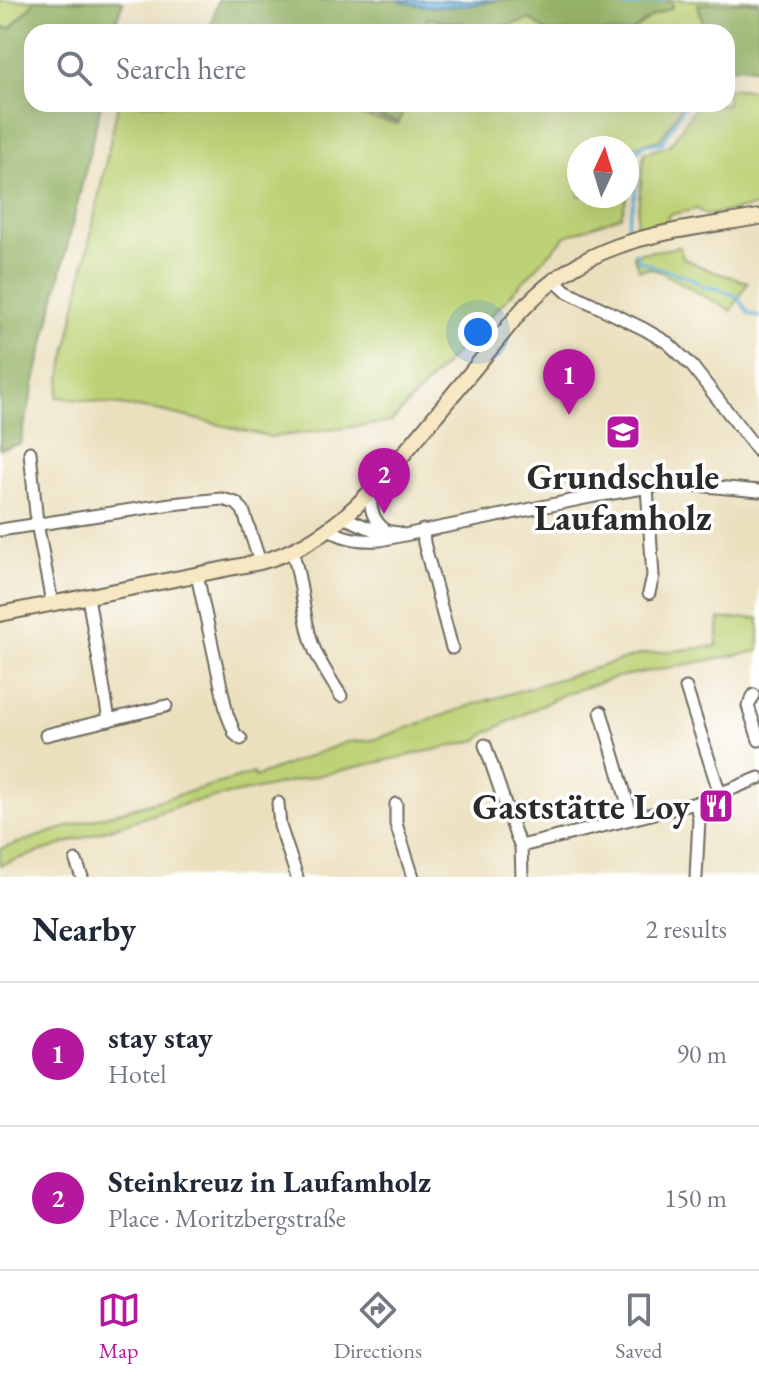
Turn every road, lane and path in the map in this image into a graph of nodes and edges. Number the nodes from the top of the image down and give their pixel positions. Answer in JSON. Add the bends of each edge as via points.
{"nodes":[{"id":1,"x":759,"y":217,"type":"edge"},
{"id":2,"x":554,"y":280,"type":"junction"},
{"id":3,"x":30,"y":452,"type":"dead end"},
{"id":4,"x":759,"y":452,"type":"edge"},
{"id":5,"x":647,"y":487,"type":"junction"},
{"id":6,"x":759,"y":491,"type":"edge"},
{"id":7,"x":370,"y":492,"type":"junction"},
{"id":8,"x":345,"y":518,"type":"junction"},
{"id":9,"x":37,"y":523,"type":"junction"},
{"id":10,"x":330,"y":529,"type":"junction"},
{"id":11,"x":0,"y":530,"type":"edge"},
{"id":12,"x":423,"y":530,"type":"junction"},
{"id":13,"x":387,"y":531,"type":"junction"},
{"id":14,"x":403,"y":534,"type":"junction"},
{"id":15,"x":292,"y":551,"type":"junction"},
{"id":16,"x":260,"y":562,"type":"junction"},
{"id":17,"x":197,"y":575,"type":"junction"},
{"id":18,"x":649,"y":593,"type":"dead end"},
{"id":19,"x":88,"y":597,"type":"junction"},
{"id":20,"x":52,"y":603,"type":"junction"},
{"id":21,"x":0,"y":614,"type":"edge"},
{"id":22,"x":452,"y":648,"type":"dead end"},
{"id":23,"x":686,"y":688,"type":"dead end"},
{"id":24,"x":754,"y":695,"type":"dead end"},
{"id":25,"x":341,"y":696,"type":"dead end"},
{"id":26,"x":166,"y":706,"type":"dead end"},
{"id":27,"x":601,"y":712,"type":"dead end"},
{"id":28,"x":109,"y":720,"type":"junction"},
{"id":29,"x":46,"y":735,"type":"dead end"},
{"id":30,"x":241,"y":739,"type":"dead end"},
{"id":31,"x":759,"y":740,"type":"edge"},
{"id":32,"x":485,"y":745,"type":"dead end"},
{"id":33,"x":759,"y":778,"type":"edge"},
{"id":34,"x":720,"y":794,"type":"junction"},
{"id":35,"x":278,"y":803,"type":"dead end"},
{"id":36,"x":696,"y":803,"type":"junction"},
{"id":37,"x":396,"y":804,"type":"dead end"},
{"id":38,"x":632,"y":818,"type":"junction"},
{"id":39,"x":521,"y":846,"type":"junction"},
{"id":40,"x":76,"y":861,"type":"dead end"},
{"id":41,"x":82,"y":877,"type":"edge"},
{"id":42,"x":297,"y":877,"type":"edge"},
{"id":43,"x":413,"y":877,"type":"edge"},
{"id":44,"x":522,"y":877,"type":"edge"},
{"id":45,"x":696,"y":877,"type":"edge"}],
"edges":[{"from":1,"to":2,"type":"main road","via":[[622,243]]},
{"from":2,"to":4,"type":"street","via":[[675,349]]},
{"from":2,"to":7,"type":"main road","via":[[520,312]]},
{"from":3,"to":9,"type":"street"},
{"from":5,"to":6,"type":"street","via":[[674,483]]},
{"from":5,"to":12,"type":"street"},
{"from":5,"to":18,"type":"street","via":[[653,576]]},
{"from":7,"to":8,"type":"main road"},
{"from":7,"to":13,"type":"street","via":[[374,518]]},
{"from":8,"to":10,"type":"main road"},
{"from":8,"to":13,"type":"street"},
{"from":9,"to":11,"type":"street"},
{"from":9,"to":16,"type":"street","via":[[230,500],[243,510]]},
{"from":9,"to":20,"type":"street"},
{"from":10,"to":14,"type":"street","via":[[347,538],[372,540]]},
{"from":10,"to":15,"type":"main road"},
{"from":12,"to":14,"type":"street"},
{"from":12,"to":22,"type":"street"},
{"from":13,"to":14,"type":"street"},
{"from":15,"to":16,"type":"main road"},
{"from":15,"to":25,"type":"street","via":[[312,643]]},
{"from":16,"to":17,"type":"main road"},
{"from":17,"to":19,"type":"main road"},
{"from":17,"to":30,"type":"street","via":[[227,714]]},
{"from":19,"to":20,"type":"main road"},
{"from":19,"to":28,"type":"street"},
{"from":20,"to":21,"type":"main road"},
{"from":23,"to":34,"type":"street"},
{"from":24,"to":31,"type":"street","via":[[748,706]]},
{"from":26,"to":28,"type":"street"},
{"from":27,"to":38,"type":"street"},
{"from":28,"to":29,"type":"street"},
{"from":32,"to":39,"type":"street"},
{"from":33,"to":34,"type":"street"},
{"from":34,"to":36,"type":"street"},
{"from":35,"to":42,"type":"street"},
{"from":36,"to":38,"type":"street"},
{"from":36,"to":45,"type":"street"},
{"from":37,"to":43,"type":"street","via":[[396,824]]},
{"from":38,"to":39,"type":"street"},
{"from":39,"to":44,"type":"street"},
{"from":40,"to":41,"type":"street"}]}
